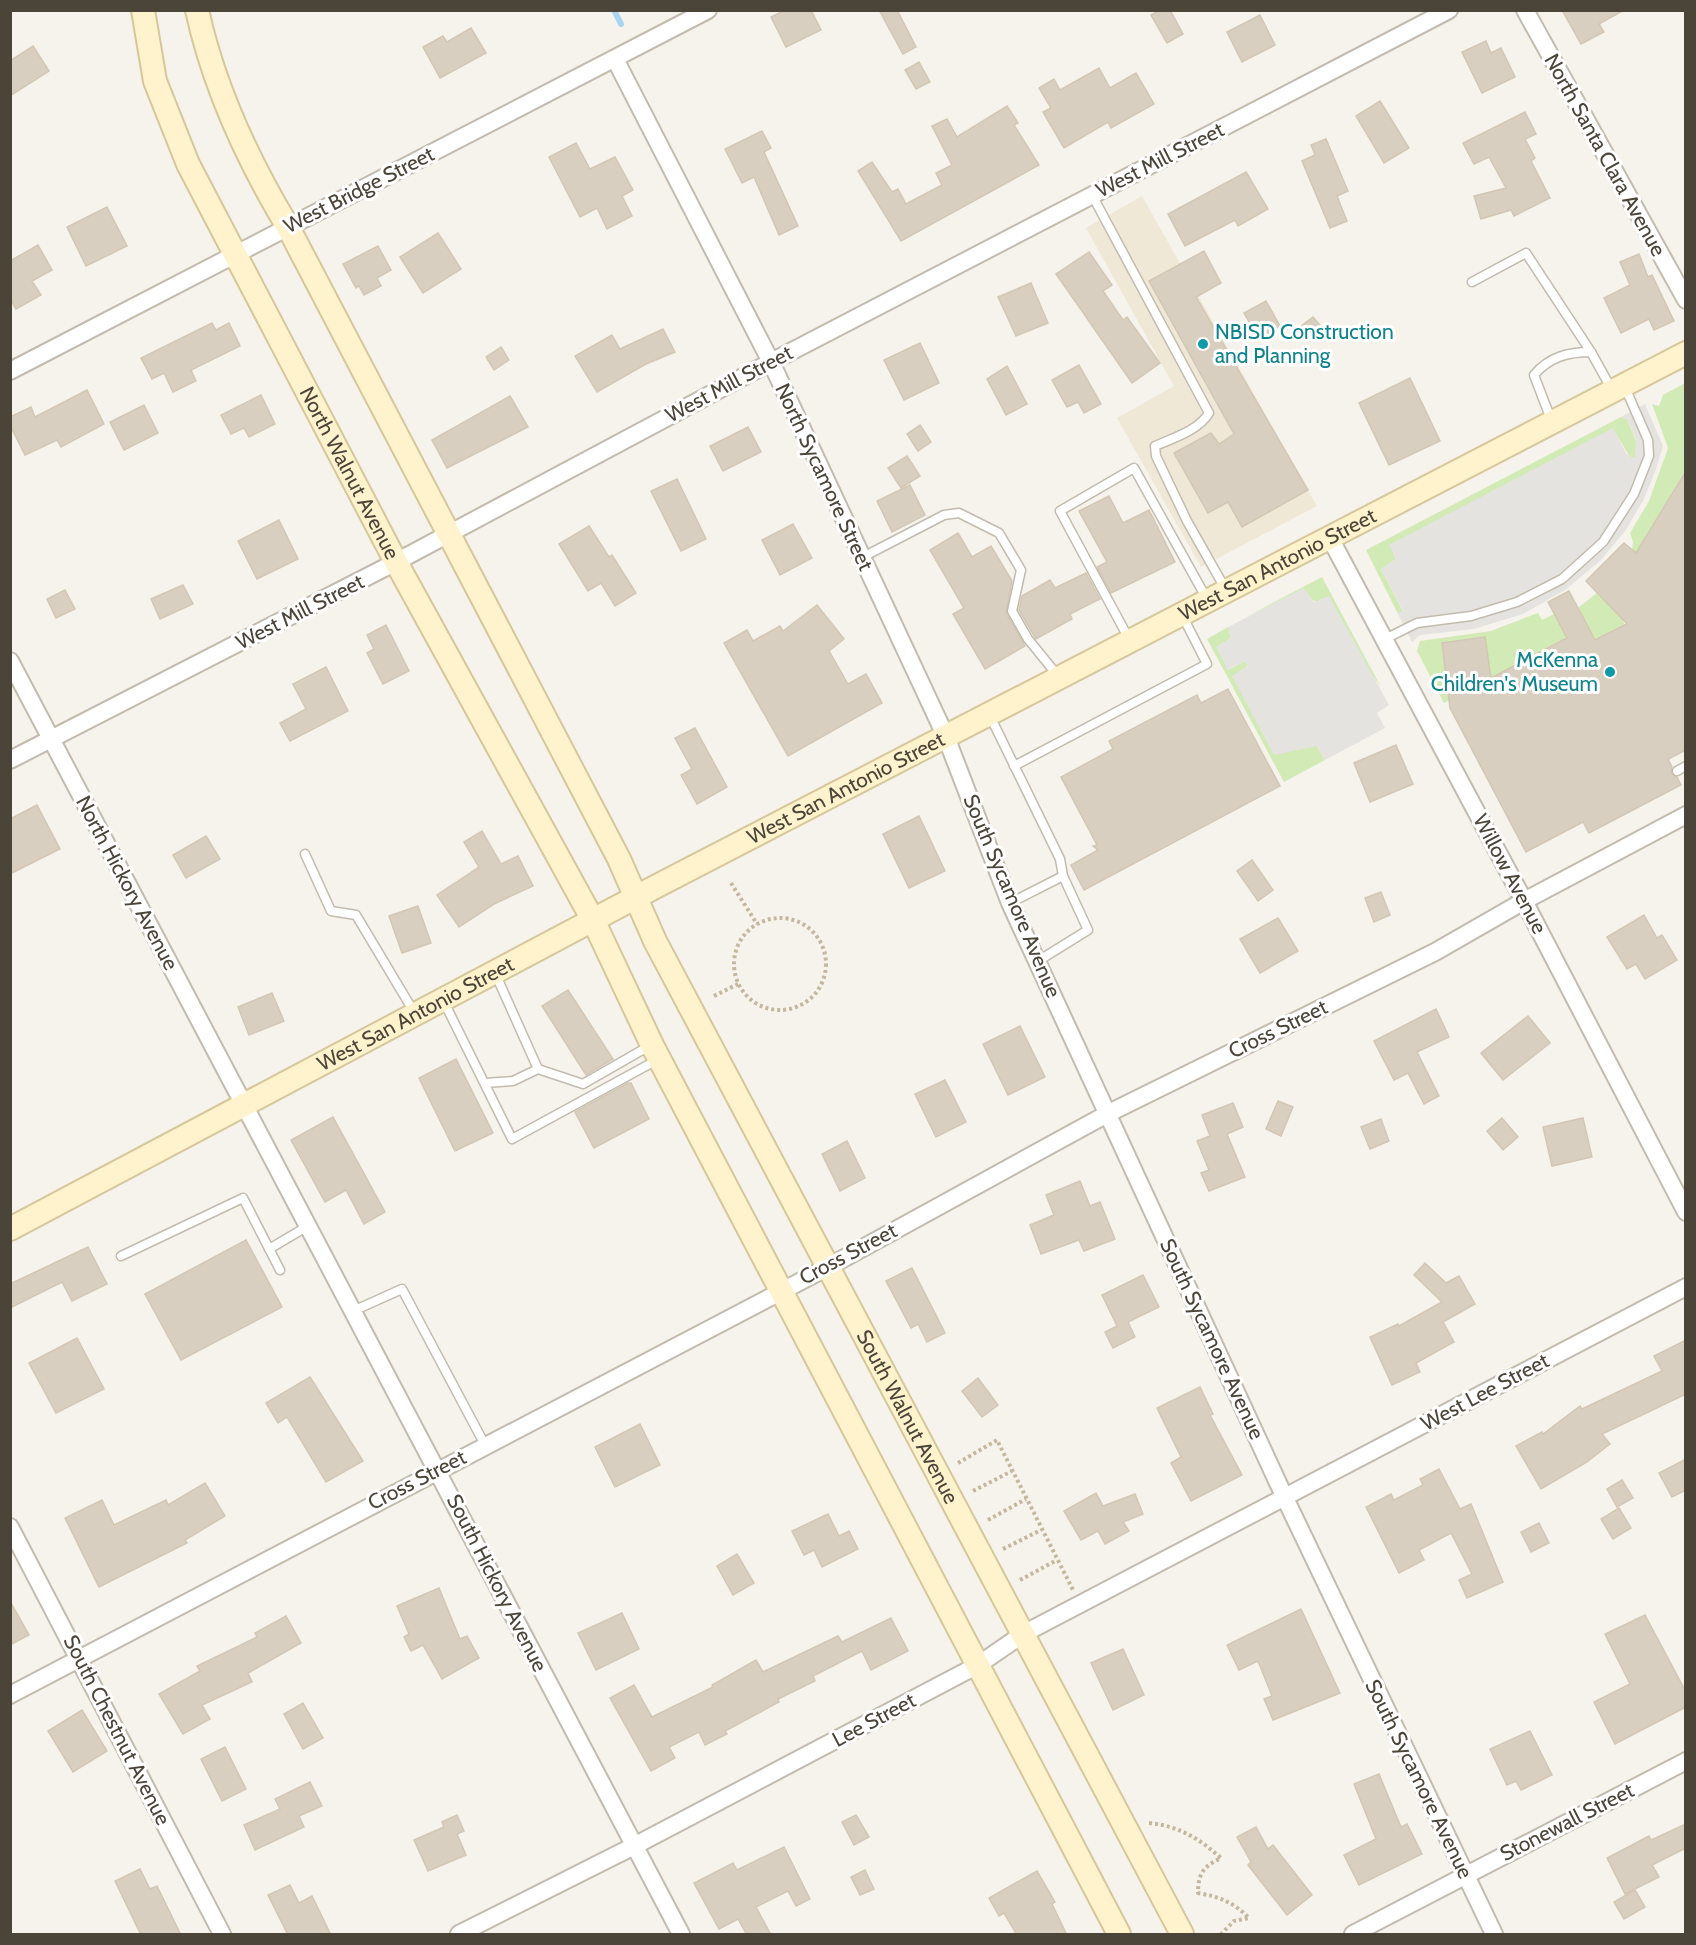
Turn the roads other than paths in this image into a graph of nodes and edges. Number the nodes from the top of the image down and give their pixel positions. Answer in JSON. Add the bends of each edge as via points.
{"nodes":[{"id":1,"x":143,"y":10,"type":"edge"},
{"id":2,"x":197,"y":10,"type":"edge"},
{"id":3,"x":708,"y":10,"type":"edge"},
{"id":4,"x":1449,"y":10,"type":"edge"},
{"id":5,"x":1525,"y":10,"type":"edge"},
{"id":6,"x":615,"y":59,"type":"junction"},
{"id":7,"x":1092,"y":195,"type":"junction"},
{"id":8,"x":288,"y":227,"type":"junction"},
{"id":9,"x":233,"y":256,"type":"junction"},
{"id":10,"x":1472,"y":282,"type":"dead end"},
{"id":11,"x":1686,"y":300,"type":"edge"},
{"id":12,"x":1591,"y":352,"type":"junction"},
{"id":13,"x":1686,"y":353,"type":"edge"},
{"id":14,"x":771,"y":362,"type":"junction"},
{"id":15,"x":10,"y":371,"type":"edge"},
{"id":16,"x":1618,"y":387,"type":"junction"},
{"id":17,"x":1552,"y":422,"type":"junction"},
{"id":18,"x":449,"y":534,"type":"junction"},
{"id":19,"x":1330,"y":538,"type":"junction"},
{"id":20,"x":861,"y":558,"type":"junction"},
{"id":21,"x":396,"y":562,"type":"junction"},
{"id":22,"x":1218,"y":596,"type":"junction"},
{"id":23,"x":1182,"y":615,"type":"junction"},
{"id":24,"x":1384,"y":639,"type":"junction"},
{"id":25,"x":1130,"y":641,"type":"junction"},
{"id":26,"x":10,"y":661,"type":"edge"},
{"id":27,"x":1059,"y":677,"type":"junction"},
{"id":28,"x":989,"y":714,"type":"junction"},
{"id":29,"x":946,"y":737,"type":"junction"},
{"id":30,"x":51,"y":738,"type":"junction"},
{"id":31,"x":10,"y":760,"type":"edge"},
{"id":32,"x":1014,"y":766,"type":"junction"},
{"id":33,"x":1686,"y":815,"type":"edge"},
{"id":34,"x":305,"y":854,"type":"dead end"},
{"id":35,"x":1063,"y":876,"type":"junction"},
{"id":36,"x":638,"y":897,"type":"junction"},
{"id":37,"x":1524,"y":901,"type":"junction"},
{"id":38,"x":1010,"y":903,"type":"junction"},
{"id":39,"x":594,"y":922,"type":"junction"},
{"id":40,"x":1038,"y":961,"type":"junction"},
{"id":41,"x":495,"y":973,"type":"junction"},
{"id":42,"x":443,"y":1000,"type":"junction"},
{"id":43,"x":416,"y":1015,"type":"junction"},
{"id":44,"x":656,"y":1051,"type":"junction"},
{"id":45,"x":538,"y":1069,"type":"junction"},
{"id":46,"x":485,"y":1083,"type":"junction"},
{"id":47,"x":243,"y":1104,"type":"junction"},
{"id":48,"x":1109,"y":1113,"type":"junction"},
{"id":49,"x":1686,"y":1212,"type":"edge"},
{"id":50,"x":308,"y":1226,"type":"junction"},
{"id":51,"x":10,"y":1229,"type":"edge"},
{"id":52,"x":269,"y":1249,"type":"junction"},
{"id":53,"x":121,"y":1256,"type":"dead end"},
{"id":54,"x":828,"y":1267,"type":"junction"},
{"id":55,"x":280,"y":1270,"type":"dead end"},
{"id":56,"x":1686,"y":1287,"type":"edge"},
{"id":57,"x":780,"y":1290,"type":"junction"},
{"id":58,"x":353,"y":1311,"type":"junction"},
{"id":59,"x":486,"y":1445,"type":"junction"},
{"id":60,"x":438,"y":1469,"type":"junction"},
{"id":61,"x":1285,"y":1498,"type":"junction"},
{"id":62,"x":10,"y":1527,"type":"edge"},
{"id":63,"x":1023,"y":1634,"type":"junction"},
{"id":64,"x":80,"y":1658,"type":"junction"},
{"id":65,"x":978,"y":1665,"type":"junction"},
{"id":66,"x":10,"y":1695,"type":"edge"},
{"id":67,"x":1686,"y":1761,"type":"edge"},
{"id":68,"x":634,"y":1846,"type":"junction"},
{"id":69,"x":1466,"y":1875,"type":"junction"},
{"id":70,"x":222,"y":1935,"type":"edge"},
{"id":71,"x":459,"y":1935,"type":"edge"},
{"id":72,"x":681,"y":1935,"type":"edge"},
{"id":73,"x":1119,"y":1935,"type":"edge"},
{"id":74,"x":1182,"y":1935,"type":"edge"},
{"id":75,"x":1353,"y":1935,"type":"edge"},
{"id":76,"x":1494,"y":1935,"type":"edge"}],
"edges":[{"from":1,"to":9,"type":"main road","name":"North Walnut Avenue","via":[[148,51],[162,104]]},
{"from":2,"to":8,"type":"main road","via":[[223,102]]},
{"from":3,"to":6,"type":"street","name":"West Bridge Street"},
{"from":4,"to":7,"type":"street","name":"West Mill Street"},
{"from":5,"to":11,"type":"street","name":"North Santa Clara Avenue"},
{"from":6,"to":8,"type":"street","name":"West Bridge Street"},
{"from":6,"to":14,"type":"street","name":"North Sycamore Street"},
{"from":7,"to":14,"type":"street","name":"West Mill Street"},
{"from":7,"to":22,"type":"lane","via":[[1209,413],[1185,433],[1155,446]]},
{"from":8,"to":9,"type":"street","name":"West Bridge Street"},
{"from":8,"to":18,"type":"main road"},
{"from":9,"to":15,"type":"street","name":"West Bridge Street"},
{"from":9,"to":21,"type":"main road","name":"North Walnut Avenue"},
{"from":10,"to":12,"type":"lane","via":[[1526,253]]},
{"from":12,"to":16,"type":"lane"},
{"from":12,"to":17,"type":"lane","via":[[1571,352],[1545,363],[1534,375]]},
{"from":13,"to":16,"type":"main road","name":"West San Antonio Street"},
{"from":14,"to":18,"type":"street","name":"West Mill Street"},
{"from":14,"to":20,"type":"street","name":"North Sycamore Street"},
{"from":16,"to":17,"type":"main road","name":"West San Antonio Street"},
{"from":16,"to":24,"type":"lane","via":[[1648,440],[1649,456],[1634,494],[1598,547],[1562,579],[1517,602],[1471,616],[1417,623]]},
{"from":17,"to":19,"type":"main road","name":"West San Antonio Street"},
{"from":18,"to":21,"type":"street","name":"West Mill Street"},
{"from":18,"to":36,"type":"main road"},
{"from":19,"to":22,"type":"main road","name":"West San Antonio Street"},
{"from":19,"to":24,"type":"street","name":"Willow Avenue"},
{"from":20,"to":27,"type":"lane","via":[[944,515],[959,513],[999,533],[1021,570],[1012,611],[1028,639]]},
{"from":20,"to":29,"type":"street","name":"North Sycamore Street"},
{"from":21,"to":30,"type":"street","name":"West Mill Street"},
{"from":21,"to":39,"type":"main road","name":"North Walnut Avenue"},
{"from":22,"to":23,"type":"main road","name":"West San Antonio Street"},
{"from":22,"to":25,"type":"lane","via":[[1134,468],[1060,511]]},
{"from":23,"to":25,"type":"main road","name":"West San Antonio Street"},
{"from":23,"to":32,"type":"lane","via":[[1207,664]]},
{"from":24,"to":37,"type":"street","name":"Willow Avenue"},
{"from":25,"to":27,"type":"main road","name":"West San Antonio Street"},
{"from":26,"to":30,"type":"street","name":"North Hickory Avenue"},
{"from":27,"to":28,"type":"main road","name":"West San Antonio Street"},
{"from":28,"to":29,"type":"main road","name":"West San Antonio Street"},
{"from":28,"to":32,"type":"lane"},
{"from":29,"to":36,"type":"main road","name":"West San Antonio Street"},
{"from":29,"to":38,"type":"street","name":"South Sycamore Avenue"},
{"from":30,"to":31,"type":"street","name":"West Mill Street"},
{"from":30,"to":47,"type":"street","name":"North Hickory Avenue"},
{"from":32,"to":35,"type":"lane","via":[[1060,859]]},
{"from":33,"to":37,"type":"street","name":"Cross Street"},
{"from":34,"to":43,"type":"lane","via":[[331,911],[356,915]]},
{"from":35,"to":38,"type":"lane"},
{"from":35,"to":40,"type":"lane","via":[[1088,930]]},
{"from":36,"to":39,"type":"main road","name":"West San Antonio Street"},
{"from":36,"to":54,"type":"main road","name":"South Walnut Avenue","via":[[655,941]]},
{"from":37,"to":48,"type":"street","name":"Cross Street","via":[[1435,952]]},
{"from":37,"to":49,"type":"street","name":"Willow Avenue"},
{"from":38,"to":40,"type":"street","name":"South Sycamore Avenue"},
{"from":39,"to":41,"type":"main road","name":"West San Antonio Street"},
{"from":39,"to":44,"type":"main road"},
{"from":40,"to":48,"type":"street","name":"South Sycamore Avenue"},
{"from":41,"to":42,"type":"main road","name":"West San Antonio Street"},
{"from":41,"to":45,"type":"lane"},
{"from":42,"to":43,"type":"main road","name":"West San Antonio Street"},
{"from":42,"to":46,"type":"lane"},
{"from":43,"to":47,"type":"main road","name":"West San Antonio Street"},
{"from":44,"to":45,"type":"lane","via":[[583,1084]]},
{"from":44,"to":46,"type":"lane","via":[[512,1139]]},
{"from":44,"to":57,"type":"main road"},
{"from":45,"to":46,"type":"lane","via":[[513,1081]]},
{"from":47,"to":50,"type":"street","name":"South Hickory Avenue"},
{"from":47,"to":51,"type":"main road","name":"West San Antonio Street"},
{"from":48,"to":54,"type":"street","name":"Cross Street"},
{"from":48,"to":61,"type":"street","name":"South Sycamore Avenue"},
{"from":50,"to":52,"type":"lane"},
{"from":50,"to":58,"type":"street","name":"South Hickory Avenue"},
{"from":52,"to":53,"type":"lane","via":[[243,1198]]},
{"from":52,"to":55,"type":"lane"},
{"from":54,"to":57,"type":"street","name":"Cross Street"},
{"from":54,"to":63,"type":"main road","name":"South Walnut Avenue"},
{"from":56,"to":61,"type":"street","name":"West Lee Street"},
{"from":57,"to":59,"type":"street","name":"Cross Street"},
{"from":57,"to":65,"type":"main road"},
{"from":58,"to":59,"type":"lane","via":[[402,1289]]},
{"from":58,"to":60,"type":"street","name":"South Hickory Avenue"},
{"from":59,"to":60,"type":"street","name":"Cross Street"},
{"from":60,"to":64,"type":"street","name":"Cross Street"},
{"from":60,"to":68,"type":"street","name":"South Hickory Avenue"},
{"from":61,"to":63,"type":"street","name":"Lee Street"},
{"from":61,"to":69,"type":"street","name":"South Sycamore Avenue"},
{"from":62,"to":64,"type":"street","name":"South Chestnut Avenue"},
{"from":63,"to":65,"type":"street","name":"Lee Street"},
{"from":63,"to":74,"type":"main road","name":"South Walnut Avenue"},
{"from":64,"to":66,"type":"street","name":"Cross Street"},
{"from":64,"to":70,"type":"street","name":"South Chestnut Avenue"},
{"from":65,"to":68,"type":"street","name":"Lee Street"},
{"from":65,"to":73,"type":"main road"},
{"from":67,"to":69,"type":"street","name":"Stonewall Street"},
{"from":68,"to":71,"type":"street","name":"Lee Street"},
{"from":68,"to":72,"type":"street","name":"South Hickory Avenue"},
{"from":69,"to":75,"type":"street","name":"Stonewall Street"},
{"from":69,"to":76,"type":"street","name":"South Sycamore Avenue"}]}
